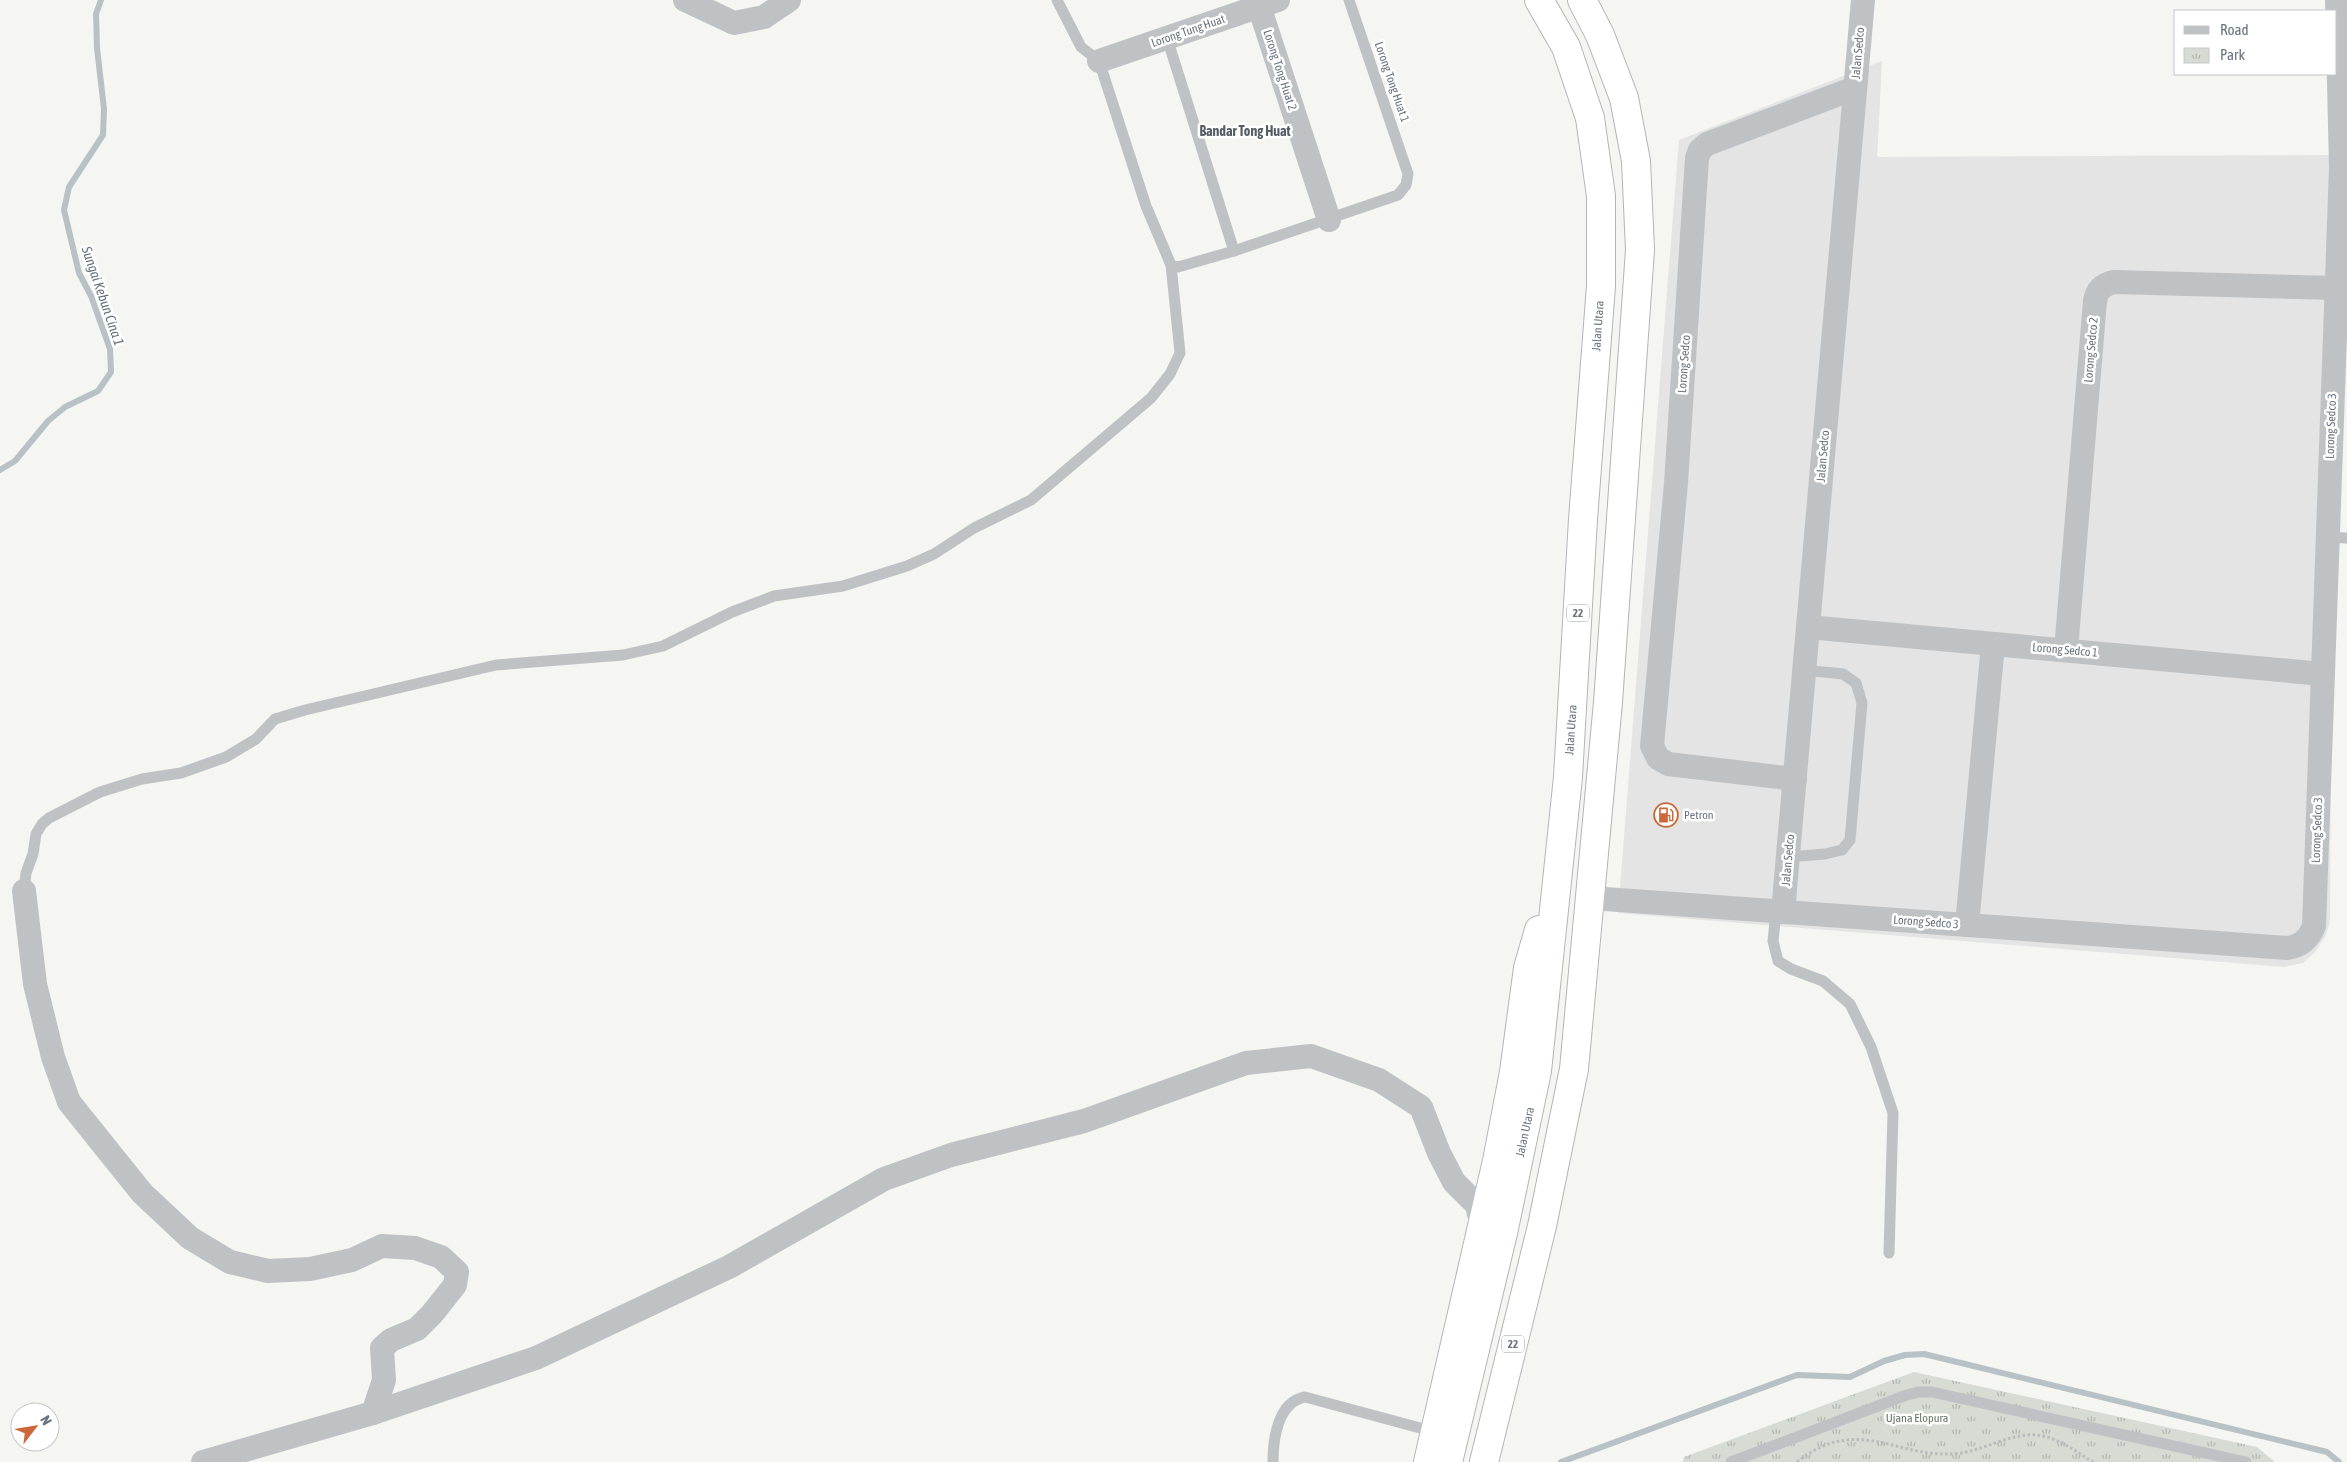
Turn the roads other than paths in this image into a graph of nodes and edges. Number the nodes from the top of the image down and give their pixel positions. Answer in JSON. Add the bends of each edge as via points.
{"nodes":[{"id":1,"x":686,"y":0,"type":"edge"},
{"id":2,"x":789,"y":0,"type":"edge"},
{"id":3,"x":1057,"y":0,"type":"edge"},
{"id":4,"x":1350,"y":0,"type":"edge"},
{"id":5,"x":1539,"y":0,"type":"edge"},
{"id":6,"x":1582,"y":0,"type":"edge"},
{"id":7,"x":1863,"y":0,"type":"edge"},
{"id":8,"x":2338,"y":0,"type":"edge"},
{"id":9,"x":1269,"y":3,"type":"edge"},
{"id":10,"x":1166,"y":38,"type":"junction"},
{"id":11,"x":1099,"y":61,"type":"junction"},
{"id":12,"x":1855,"y":88,"type":"junction"},
{"id":13,"x":1329,"y":220,"type":"junction"},
{"id":14,"x":1234,"y":251,"type":"junction"},
{"id":15,"x":1171,"y":265,"type":"junction"},
{"id":16,"x":2336,"y":288,"type":"junction"},
{"id":17,"x":2337,"y":538,"type":"edge"},
{"id":18,"x":1808,"y":627,"type":"junction"},
{"id":19,"x":1993,"y":644,"type":"junction"},
{"id":20,"x":2066,"y":650,"type":"junction"},
{"id":21,"x":1804,"y":670,"type":"junction"},
{"id":22,"x":2323,"y":674,"type":"junction"},
{"id":23,"x":1795,"y":779,"type":"junction"},
{"id":24,"x":1788,"y":857,"type":"junction"},
{"id":25,"x":24,"y":892,"type":"joint"},
{"id":26,"x":1591,"y":898,"type":"junction"},
{"id":27,"x":1779,"y":912,"type":"junction"},
{"id":28,"x":1967,"y":925,"type":"junction"},
{"id":29,"x":1583,"y":983,"type":"junction"},
{"id":30,"x":1493,"y":1230,"type":"junction"},
{"id":31,"x":1889,"y":1253,"type":"dead end"},
{"id":32,"x":373,"y":1413,"type":"junction"},
{"id":33,"x":1435,"y":1432,"type":"junction"},
{"id":34,"x":203,"y":1462,"type":"edge"},
{"id":35,"x":1273,"y":1462,"type":"edge"},
{"id":36,"x":1428,"y":1462,"type":"edge"},
{"id":37,"x":1448,"y":1462,"type":"edge"},
{"id":38,"x":1484,"y":1462,"type":"edge"},
{"id":39,"x":1731,"y":1462,"type":"edge"},
{"id":40,"x":2246,"y":1462,"type":"edge"}],
"edges":[{"from":1,"to":2,"type":"street","via":[[734,23],[764,17]]},
{"from":3,"to":11,"type":"lane","via":[[1081,47]]},
{"from":4,"to":13,"type":"lane","name":"Lorong Tong Huat 1","via":[[1408,174],[1406,185],[1398,195]]},
{"from":5,"to":30,"type":"highway","name":"Jalan Utara","number":"22","via":[[1566,47],[1580,84],[1593,137],[1601,196],[1601,286],[1568,777],[1537,1071]]},
{"from":6,"to":26,"type":"highway","number":"22","via":[[1600,35],[1624,98],[1636,161],[1640,250]]},
{"from":7,"to":12,"type":"street","name":"Jalan Sedco"},
{"from":8,"to":16,"type":"street","name":"Lorong Sedco 3","via":[[2341,167]]},
{"from":9,"to":10,"type":"street","name":"Lorong Tung Huat"},
{"from":9,"to":13,"type":"street","name":"Lorong Tong Huat 2"},
{"from":10,"to":11,"type":"street","name":"Lorong Tung Huat"},
{"from":10,"to":14,"type":"lane"},
{"from":11,"to":15,"type":"lane","via":[[1146,206]]},
{"from":12,"to":18,"type":"street","name":"Jalan Sedco"},
{"from":12,"to":23,"type":"street","name":"Lorong Sedco","via":[[1707,144],[1697,158],[1676,483],[1652,746],[1658,758],[1668,764]]},
{"from":13,"to":14,"type":"lane"},
{"from":14,"to":15,"type":"lane","via":[[1190,265]]},
{"from":15,"to":25,"type":"lane","via":[[1180,354],[1156,392],[1030,500],[974,528],[934,554],[843,586],[774,596],[732,612],[663,646],[622,655],[496,665],[275,719],[256,739],[226,757],[182,773],[142,779],[100,792],[50,818],[36,834]]},
{"from":16,"to":17,"type":"street","name":"Lorong Sedco 3"},
{"from":16,"to":20,"type":"street","name":"Lorong Sedco 2","via":[[2114,282],[2101,287],[2095,301]]},
{"from":17,"to":22,"type":"street","name":"Lorong Sedco 3"},
{"from":18,"to":19,"type":"street","name":"Lorong Sedco 1"},
{"from":18,"to":21,"type":"street","name":"Jalan Sedco"},
{"from":19,"to":20,"type":"street","name":"Lorong Sedco 1"},
{"from":19,"to":28,"type":"street"},
{"from":20,"to":22,"type":"street","name":"Lorong Sedco 1"},
{"from":21,"to":23,"type":"street","name":"Jalan Sedco"},
{"from":21,"to":24,"type":"lane","via":[[1843,674],[1856,683],[1862,703],[1850,840],[1842,850]]},
{"from":22,"to":28,"type":"street","name":"Lorong Sedco 3","via":[[2314,926],[2297,946],[2287,948]]},
{"from":23,"to":24,"type":"street","name":"Jalan Sedco"},
{"from":24,"to":27,"type":"street","name":"Jalan Sedco"},
{"from":25,"to":32,"type":"street","via":[[35,984],[53,1057],[69,1102],[142,1193],[190,1238],[230,1262],[268,1271],[319,1268],[352,1260],[382,1246],[415,1248],[441,1257],[458,1272],[455,1285],[432,1314],[417,1329],[391,1340],[382,1348],[384,1380]]},
{"from":26,"to":27,"type":"street","name":"Lorong Sedco 3"},
{"from":26,"to":29,"type":"highway","number":"22"},
{"from":27,"to":28,"type":"street","name":"Lorong Sedco 3"},
{"from":27,"to":31,"type":"lane","via":[[1772,941],[1778,961],[1823,982],[1850,1004],[1871,1048],[1893,1113]]},
{"from":29,"to":30,"type":"highway","via":[[1560,1059],[1528,1223],[1521,1234]]},
{"from":29,"to":38,"type":"highway","number":"22","via":[[1574,1069],[1554,1170]]},
{"from":30,"to":32,"type":"street","via":[[1477,1205],[1454,1182],[1420,1107],[1379,1080],[1311,1056],[1246,1063],[1084,1121],[951,1155],[884,1179],[729,1267],[536,1358]]},
{"from":30,"to":33,"type":"highway"},
{"from":30,"to":37,"type":"highway","name":"Jalan Utara","number":"22"},
{"from":32,"to":34,"type":"street"},
{"from":33,"to":35,"type":"lane","via":[[1305,1397],[1289,1403],[1283,1412]]},
{"from":33,"to":36,"type":"highway"},
{"from":39,"to":40,"type":"lane","via":[[1918,1392],[1932,1392]]}]}
